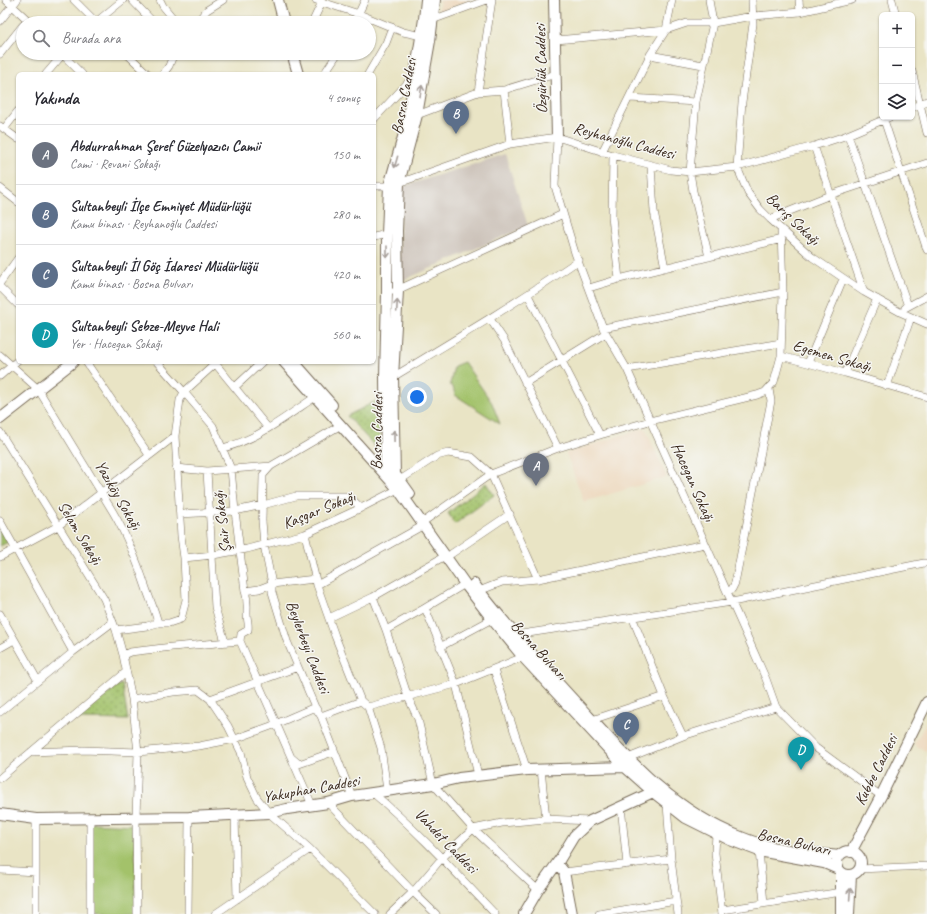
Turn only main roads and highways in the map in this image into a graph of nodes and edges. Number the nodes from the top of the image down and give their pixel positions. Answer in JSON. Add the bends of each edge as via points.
{"nodes":[{"id":1,"x":278,"y":0,"type":"edge"},
{"id":2,"x":427,"y":0,"type":"edge"},
{"id":3,"x":554,"y":0,"type":"edge"},
{"id":4,"x":282,"y":16,"type":"edge"},
{"id":5,"x":428,"y":20,"type":"junction"},
{"id":6,"x":293,"y":60,"type":"edge"},
{"id":7,"x":296,"y":72,"type":"edge"},
{"id":8,"x":558,"y":137,"type":"road end"},
{"id":9,"x":394,"y":184,"type":"junction"},
{"id":10,"x":70,"y":364,"type":"edge"},
{"id":11,"x":286,"y":364,"type":"edge"},
{"id":12,"x":296,"y":364,"type":"edge"},
{"id":13,"x":389,"y":377,"type":"junction"},
{"id":14,"x":0,"y":419,"type":"edge"},
{"id":15,"x":393,"y":477,"type":"junction"},
{"id":16,"x":448,"y":555,"type":"junction"},
{"id":17,"x":927,"y":702,"type":"edge"},
{"id":18,"x":627,"y":762,"type":"junction"},
{"id":19,"x":653,"y":792,"type":"junction"},
{"id":20,"x":0,"y":814,"type":"edge"},
{"id":21,"x":851,"y":852,"type":"junction"},
{"id":22,"x":839,"y":856,"type":"junction"},
{"id":23,"x":556,"y":863,"type":"junction"},
{"id":24,"x":839,"y":871,"type":"junction"},
{"id":25,"x":855,"y":872,"type":"junction"},
{"id":26,"x":524,"y":914,"type":"edge"},
{"id":27,"x":572,"y":914,"type":"edge"},
{"id":28,"x":841,"y":914,"type":"edge"},
{"id":29,"x":848,"y":914,"type":"edge"}],
"edges":[{"from":1,"to":4,"type":"main road"},
{"from":2,"to":5,"type":"main road","name":"Basra Caddesi"},
{"from":3,"to":8,"type":"main road","name":"Özgürlük Caddesi"},
{"from":5,"to":9,"type":"main road","name":"Basra Caddesi","one_way":true,"via":[[422,36]]},
{"from":9,"to":5,"type":"main road","name":"Basra Caddesi","one_way":true,"via":[[418,115]]},
{"from":6,"to":7,"type":"main road"},
{"from":9,"to":13,"type":"main road","name":"Basra Caddesi","one_way":true,"via":[[387,234]]},
{"from":13,"to":9,"type":"main road","name":"Basra Caddesi","one_way":true,"via":[[398,291]]},
{"from":10,"to":14,"type":"main road"},
{"from":11,"to":15,"type":"main road","name":"Bosna Bulvarı"},
{"from":12,"to":15,"type":"main road","name":"Bosna Bulvarı"},
{"from":13,"to":15,"type":"main road","name":"Basra Caddesi"},
{"from":15,"to":16,"type":"main road","name":"Bosna Bulvarı"},
{"from":16,"to":18,"type":"main road","name":"Bosna Bulvarı","via":[[515,636]]},
{"from":16,"to":18,"type":"main road","name":"Bosna Bulvarı","via":[[465,584],[523,657]]},
{"from":17,"to":21,"type":"main road","name":"Kubbe Caddesi"},
{"from":18,"to":19,"type":"main road","name":"Bosna Bulvarı"},
{"from":18,"to":20,"type":"main road","name":"Yakuphan Caddesi","via":[[478,775],[269,813],[36,820]]},
{"from":18,"to":22,"type":"main road","name":"Bosna Bulvarı","via":[[668,795],[716,826],[772,847]]},
{"from":19,"to":23,"type":"main road","via":[[590,821],[574,836]]},
{"from":19,"to":24,"type":"main road","name":"Bosna Bulvarı","via":[[686,818],[730,840],[759,851],[824,863]]},
{"from":21,"to":22,"type":"main road"},
{"from":21,"to":25,"type":"main road","via":[[859,859],[860,866]]},
{"from":22,"to":24,"type":"main road"},
{"from":23,"to":26,"type":"main road"},
{"from":23,"to":27,"type":"main road","via":[[564,872]]},
{"from":24,"to":25,"type":"main road","via":[[847,875]]},
{"from":24,"to":28,"type":"main road","name":"Bosna Bulvarı","via":[[842,892]]},
{"from":29,"to":25,"type":"main road","one_way":true}]}
